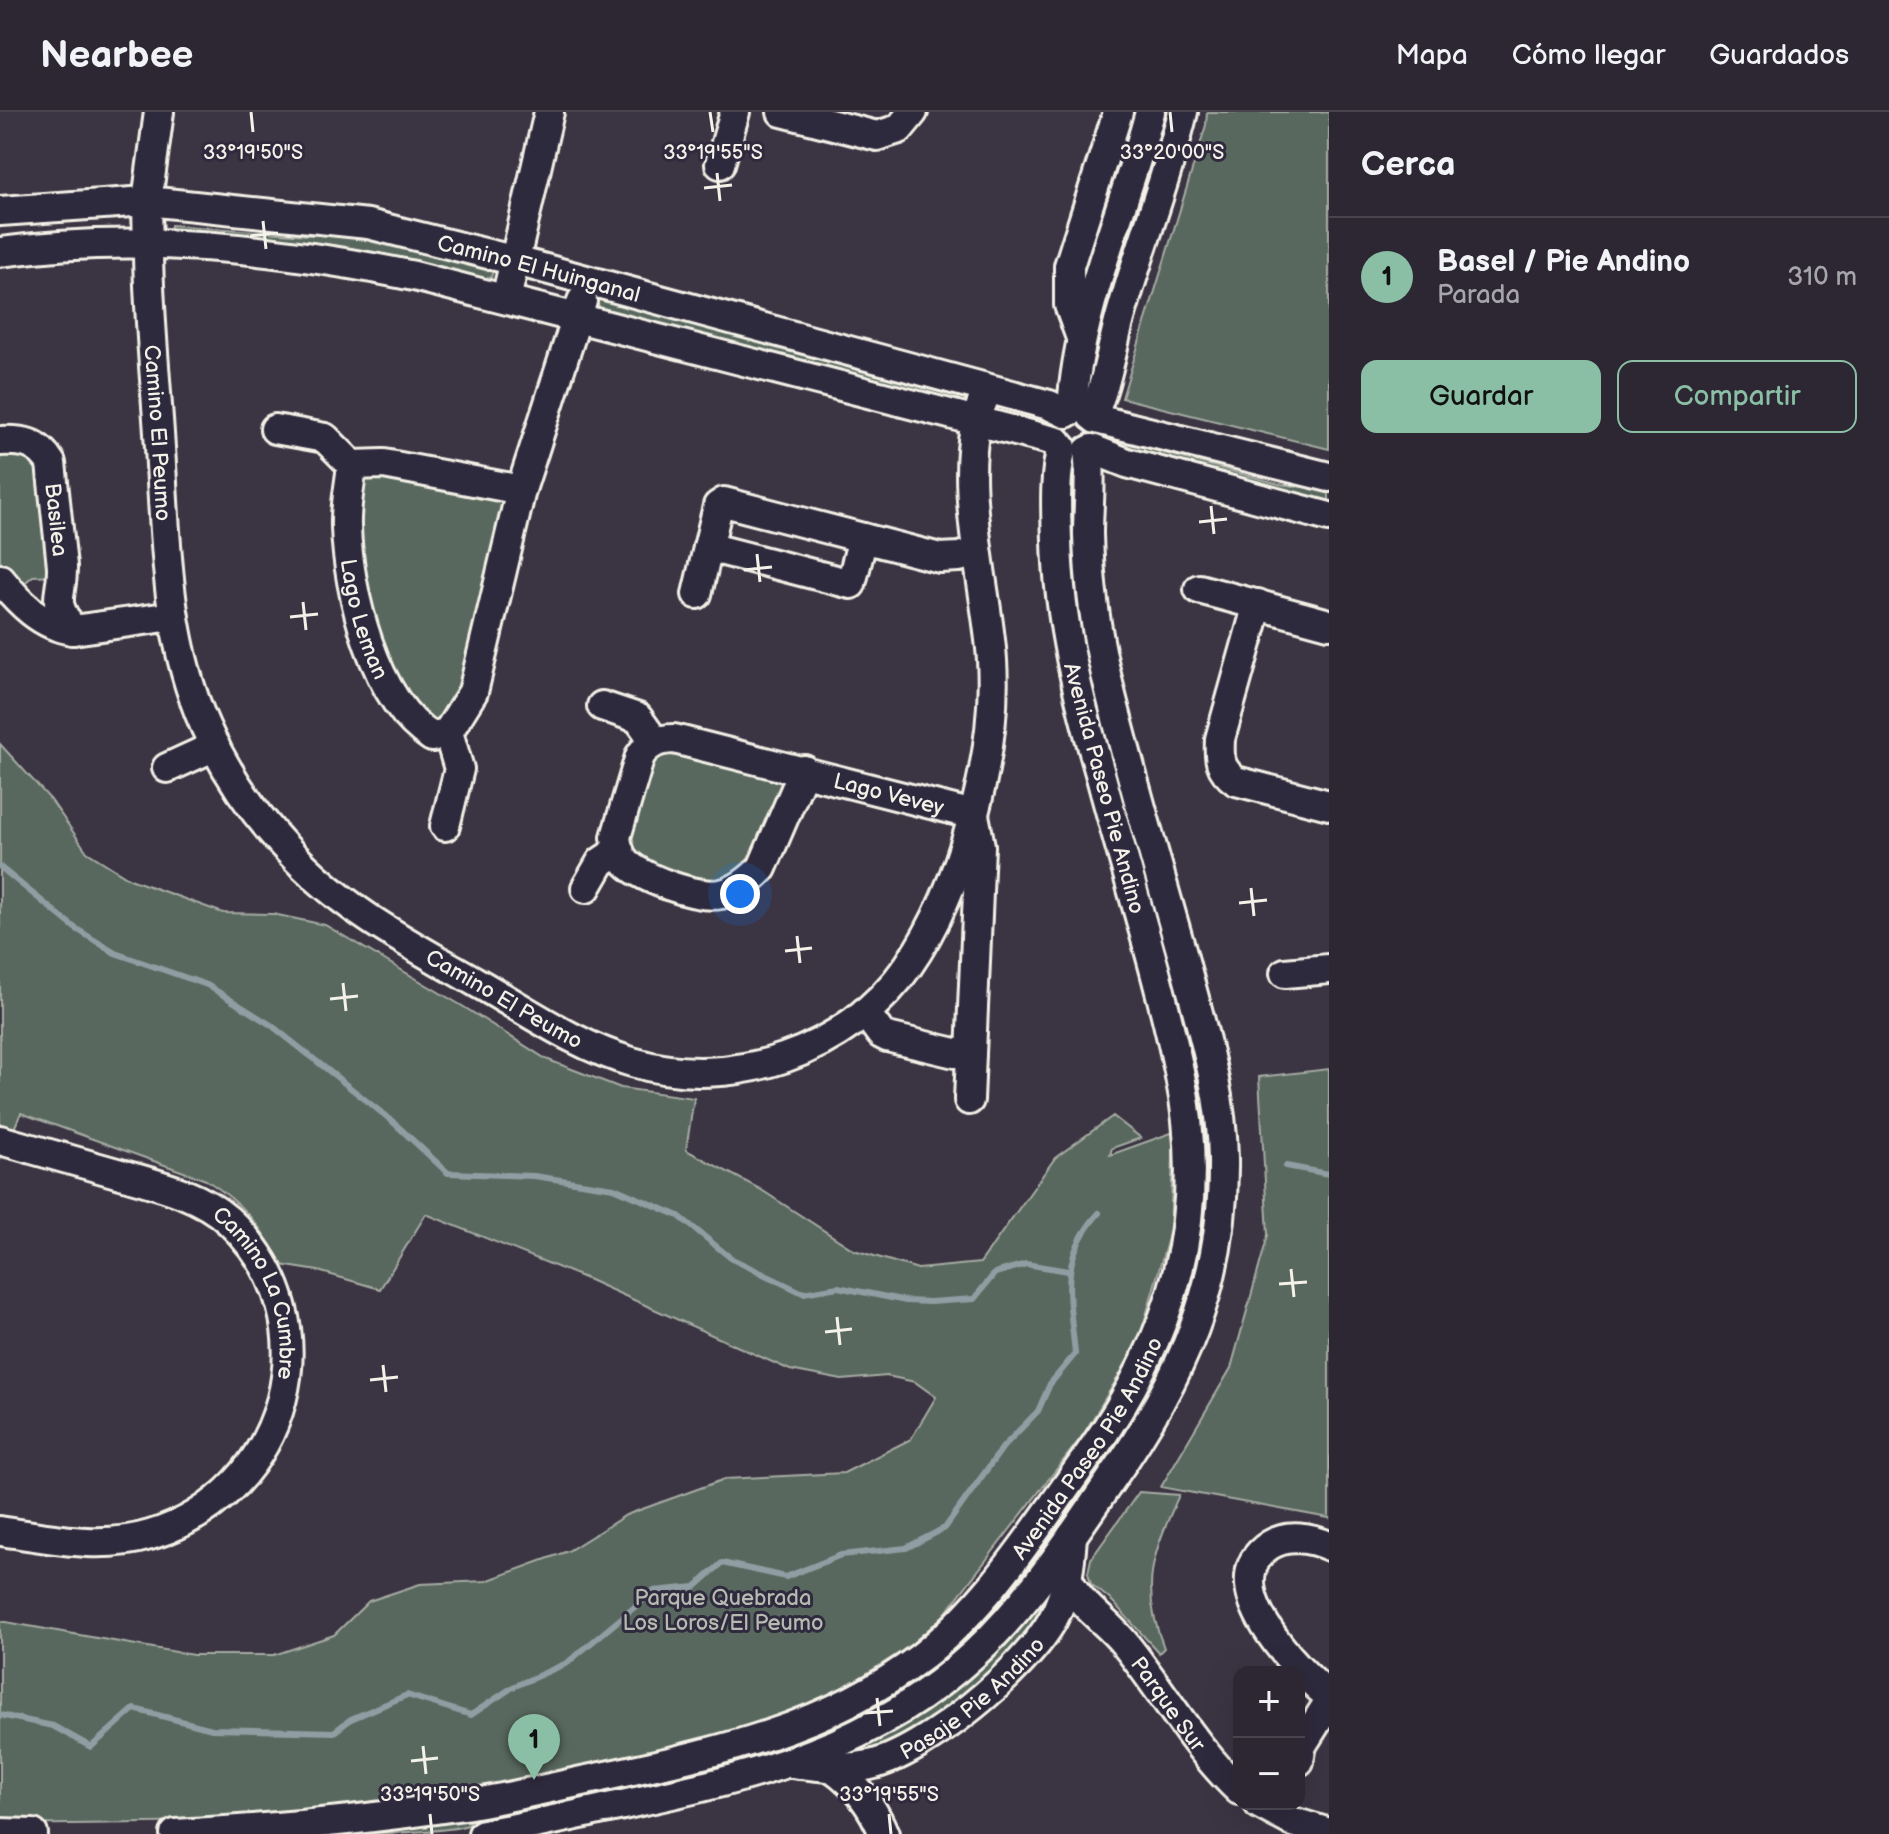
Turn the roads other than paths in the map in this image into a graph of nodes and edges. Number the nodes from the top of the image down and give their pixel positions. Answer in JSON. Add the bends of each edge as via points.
{"nodes":[{"id":1,"x":159,"y":112,"type":"edge"},
{"id":2,"x":549,"y":112,"type":"edge"},
{"id":3,"x":735,"y":112,"type":"edge"},
{"id":4,"x":782,"y":112,"type":"edge"},
{"id":5,"x":913,"y":112,"type":"edge"},
{"id":6,"x":1118,"y":112,"type":"edge"},
{"id":7,"x":1150,"y":112,"type":"edge"},
{"id":8,"x":1183,"y":112,"type":"edge"},
{"id":9,"x":720,"y":164,"type":"dead end"},
{"id":10,"x":147,"y":201,"type":"junction"},
{"id":11,"x":0,"y":211,"type":"edge"},
{"id":12,"x":147,"y":243,"type":"junction"},
{"id":13,"x":0,"y":252,"type":"edge"},
{"id":14,"x":516,"y":261,"type":"junction"},
{"id":15,"x":588,"y":280,"type":"junction"},
{"id":16,"x":506,"y":299,"type":"junction"},
{"id":17,"x":577,"y":318,"type":"junction"},
{"id":18,"x":1081,"y":338,"type":"junction"},
{"id":19,"x":988,"y":390,"type":"junction"},
{"id":20,"x":1082,"y":415,"type":"junction"},
{"id":21,"x":976,"y":422,"type":"junction"},
{"id":22,"x":275,"y":429,"type":"dead end"},
{"id":23,"x":0,"y":441,"type":"edge"},
{"id":24,"x":1075,"y":447,"type":"junction"},
{"id":25,"x":352,"y":465,"type":"junction"},
{"id":26,"x":1329,"y":477,"type":"edge"},
{"id":27,"x":521,"y":490,"type":"junction"},
{"id":28,"x":1329,"y":517,"type":"edge"},
{"id":29,"x":863,"y":538,"type":"junction"},
{"id":30,"x":708,"y":547,"type":"junction"},
{"id":31,"x":977,"y":552,"type":"junction"},
{"id":32,"x":0,"y":579,"type":"edge"},
{"id":33,"x":1199,"y":589,"type":"dead end"},
{"id":34,"x":697,"y":594,"type":"dead end"},
{"id":35,"x":1258,"y":604,"type":"junction"},
{"id":36,"x":173,"y":616,"type":"junction"},
{"id":37,"x":1329,"y":624,"type":"edge"},
{"id":38,"x":73,"y":630,"type":"junction"},
{"id":39,"x":602,"y":706,"type":"dead end"},
{"id":40,"x":448,"y":732,"type":"junction"},
{"id":41,"x":655,"y":742,"type":"junction"},
{"id":42,"x":215,"y":746,"type":"junction"},
{"id":43,"x":167,"y":768,"type":"dead end"},
{"id":44,"x":804,"y":770,"type":"junction"},
{"id":45,"x":1329,"y":805,"type":"edge"},
{"id":46,"x":974,"y":815,"type":"junction"},
{"id":47,"x":445,"y":826,"type":"dead end"},
{"id":48,"x":619,"y":850,"type":"junction"},
{"id":49,"x":586,"y":888,"type":"dead end"},
{"id":50,"x":1329,"y":969,"type":"edge"},
{"id":51,"x":1285,"y":973,"type":"dead end"},
{"id":52,"x":865,"y":1012,"type":"junction"},
{"id":53,"x":971,"y":1053,"type":"junction"},
{"id":54,"x":969,"y":1100,"type":"dead end"},
{"id":55,"x":0,"y":1140,"type":"edge"},
{"id":56,"x":0,"y":1531,"type":"edge"},
{"id":57,"x":1072,"y":1536,"type":"junction"},
{"id":58,"x":1329,"y":1546,"type":"edge"},
{"id":59,"x":1068,"y":1580,"type":"junction"},
{"id":60,"x":1099,"y":1620,"type":"junction"},
{"id":61,"x":1046,"y":1631,"type":"junction"},
{"id":62,"x":1329,"y":1699,"type":"edge"},
{"id":63,"x":1305,"y":1742,"type":"edge"},
{"id":64,"x":888,"y":1760,"type":"junction"},
{"id":65,"x":792,"y":1763,"type":"junction"},
{"id":66,"x":833,"y":1768,"type":"junction"},
{"id":67,"x":1233,"y":1784,"type":"edge"},
{"id":68,"x":484,"y":1802,"type":"junction"},
{"id":69,"x":1276,"y":1810,"type":"edge"},
{"id":70,"x":880,"y":1823,"type":"edge"},
{"id":71,"x":0,"y":1833,"type":"edge"},
{"id":72,"x":1329,"y":1833,"type":"edge"},
{"id":73,"x":33,"y":1834,"type":"edge"},
{"id":74,"x":175,"y":1834,"type":"edge"},
{"id":75,"x":483,"y":1834,"type":"edge"},
{"id":76,"x":490,"y":1834,"type":"edge"}],
"edges":[{"from":1,"to":10,"type":"street","name":"Camino El Peumo"},
{"from":2,"to":14,"type":"street"},
{"from":3,"to":9,"type":"street"},
{"from":4,"to":5,"type":"street","via":[[877,136],[899,129]]},
{"from":6,"to":18,"type":"street","via":[[1069,266],[1069,305]]},
{"from":7,"to":18,"type":"street"},
{"from":8,"to":20,"type":"street","via":[[1101,395]]},
{"from":10,"to":11,"type":"street","name":"Camino El Huinganal"},
{"from":10,"to":12,"type":"street","name":"Camino El Peumo"},
{"from":10,"to":14,"type":"street","name":"Camino El Huinganal","via":[[368,224]]},
{"from":12,"to":13,"type":"street","name":"Camino El Huinganal"},
{"from":12,"to":16,"type":"street","name":"Camino El Huinganal","via":[[333,260]]},
{"from":12,"to":36,"type":"street","name":"Camino El Peumo"},
{"from":14,"to":15,"type":"street","name":"Camino El Huinganal"},
{"from":14,"to":16,"type":"street"},
{"from":15,"to":17,"type":"street"},
{"from":15,"to":19,"type":"street","name":"Camino El Huinganal"},
{"from":16,"to":17,"type":"street","name":"Camino El Huinganal"},
{"from":17,"to":21,"type":"street","name":"Camino El Huinganal"},
{"from":17,"to":27,"type":"street"},
{"from":18,"to":20,"type":"street","via":[[1074,377]]},
{"from":19,"to":20,"type":"street","name":"Camino El Huinganal"},
{"from":19,"to":21,"type":"street","name":"Camino El Peumo"},
{"from":20,"to":24,"type":"street","via":[[1099,438]]},
{"from":20,"to":24,"type":"street","via":[[1056,426]]},
{"from":20,"to":26,"type":"street","name":"Camino El Huinganal"},
{"from":21,"to":24,"type":"street","name":"Camino El Huinganal"},
{"from":21,"to":31,"type":"street","name":"Camino El Peumo","via":[[972,491]]},
{"from":22,"to":25,"type":"street","via":[[325,438]]},
{"from":23,"to":38,"type":"street","name":"Basilea","via":[[30,443],[51,463],[62,566],[58,607]]},
{"from":24,"to":28,"type":"street","name":"Camino El Huinganal"},
{"from":24,"to":57,"type":"street","name":"Avenida Paseo Pie Andino","via":[[1105,672],[1206,1043],[1223,1160],[1215,1249],[1189,1343],[1142,1436]]},
{"from":24,"to":68,"type":"street","name":"Avenida Paseo Pie Andino","via":[[1058,468],[1056,528],[1067,639],[1174,1046],[1189,1124],[1184,1247],[1148,1358],[1118,1414],[1000,1578],[954,1629],[895,1675],[808,1721],[737,1746]]},
{"from":25,"to":27,"type":"street","via":[[384,464]]},
{"from":25,"to":40,"type":"street","name":"Lago Leman","via":[[345,523],[350,577],[371,649],[384,680],[415,726],[432,737]]},
{"from":27,"to":40,"type":"street","via":[[473,692]]},
{"from":29,"to":30,"type":"street","via":[[724,502],[718,506]]},
{"from":29,"to":30,"type":"street","via":[[851,584]]},
{"from":29,"to":31,"type":"street","via":[[940,558]]},
{"from":30,"to":34,"type":"street"},
{"from":31,"to":46,"type":"street","name":"Camino El Peumo","via":[[993,690]]},
{"from":32,"to":38,"type":"street","via":[[49,624]]},
{"from":33,"to":35,"type":"street"},
{"from":35,"to":37,"type":"street"},
{"from":35,"to":45,"type":"street","via":[[1220,739],[1225,773],[1236,781]]},
{"from":36,"to":38,"type":"street"},
{"from":36,"to":42,"type":"street","name":"Camino El Peumo","via":[[194,699]]},
{"from":39,"to":41,"type":"street","via":[[638,718]]},
{"from":40,"to":47,"type":"street","via":[[459,769]]},
{"from":41,"to":44,"type":"street","name":"Lago Vevey","via":[[674,739]]},
{"from":41,"to":48,"type":"street","via":[[640,756],[616,837]]},
{"from":42,"to":43,"type":"street"},
{"from":42,"to":52,"type":"street","name":"Camino El Peumo","via":[[276,837],[320,882],[400,938],[608,1054],[672,1071],[733,1071],[807,1049]]},
{"from":44,"to":46,"type":"street","name":"Lago Vevey"},
{"from":44,"to":48,"type":"street","name":"Lago Vevey","via":[[762,868],[722,894],[683,891],[635,869]]},
{"from":46,"to":52,"type":"street","name":"Camino El Peumo","via":[[921,946]]},
{"from":46,"to":53,"type":"street","name":"Camino El Peumo","via":[[980,846]]},
{"from":48,"to":49,"type":"street","via":[[601,862]]},
{"from":50,"to":51,"type":"street"},
{"from":52,"to":53,"type":"street","via":[[887,1037]]},
{"from":53,"to":54,"type":"street","name":"Camino El Peumo"},
{"from":55,"to":56,"type":"street","name":"Camino La Cumbre","via":[[177,1191],[226,1219],[255,1252],[273,1285],[287,1354],[283,1397],[270,1435],[242,1478],[206,1510],[165,1531],[119,1542]]},
{"from":57,"to":59,"type":"street","name":"Pasaje Pie Andino"},
{"from":57,"to":65,"type":"street","name":"Avenida Paseo Pie Andino","via":[[1014,1612],[955,1670],[880,1722]]},
{"from":58,"to":62,"type":"street","via":[[1301,1538],[1274,1542],[1259,1556],[1251,1586],[1260,1617],[1275,1641]]},
{"from":59,"to":60,"type":"street","name":"Parque Sur"},
{"from":59,"to":61,"type":"street","name":"Pasaje Pie Andino"},
{"from":60,"to":61,"type":"street","via":[[1070,1618]]},
{"from":60,"to":67,"type":"street","name":"Parque Sur","via":[[1125,1644]]},
{"from":61,"to":64,"type":"street","name":"Pasaje Pie Andino","via":[[972,1705]]},
{"from":62,"to":63,"type":"street"},
{"from":64,"to":66,"type":"street","name":"Pasaje Pie Andino"},
{"from":64,"to":70,"type":"street","via":[[880,1776]]},
{"from":65,"to":66,"type":"street","name":"Pasaje Pie Andino"},
{"from":65,"to":76,"type":"street","name":"Avenida Paseo Pie Andino"},
{"from":66,"to":70,"type":"street","via":[[856,1788]]},
{"from":68,"to":74,"type":"street","name":"Avenida Paseo Pie Andino"},
{"from":68,"to":76,"type":"street"},
{"from":69,"to":72,"type":"street"},
{"from":71,"to":73,"type":"street"},
{"from":75,"to":76,"type":"street","name":"Avenida Paseo Pie Andino"}]}
